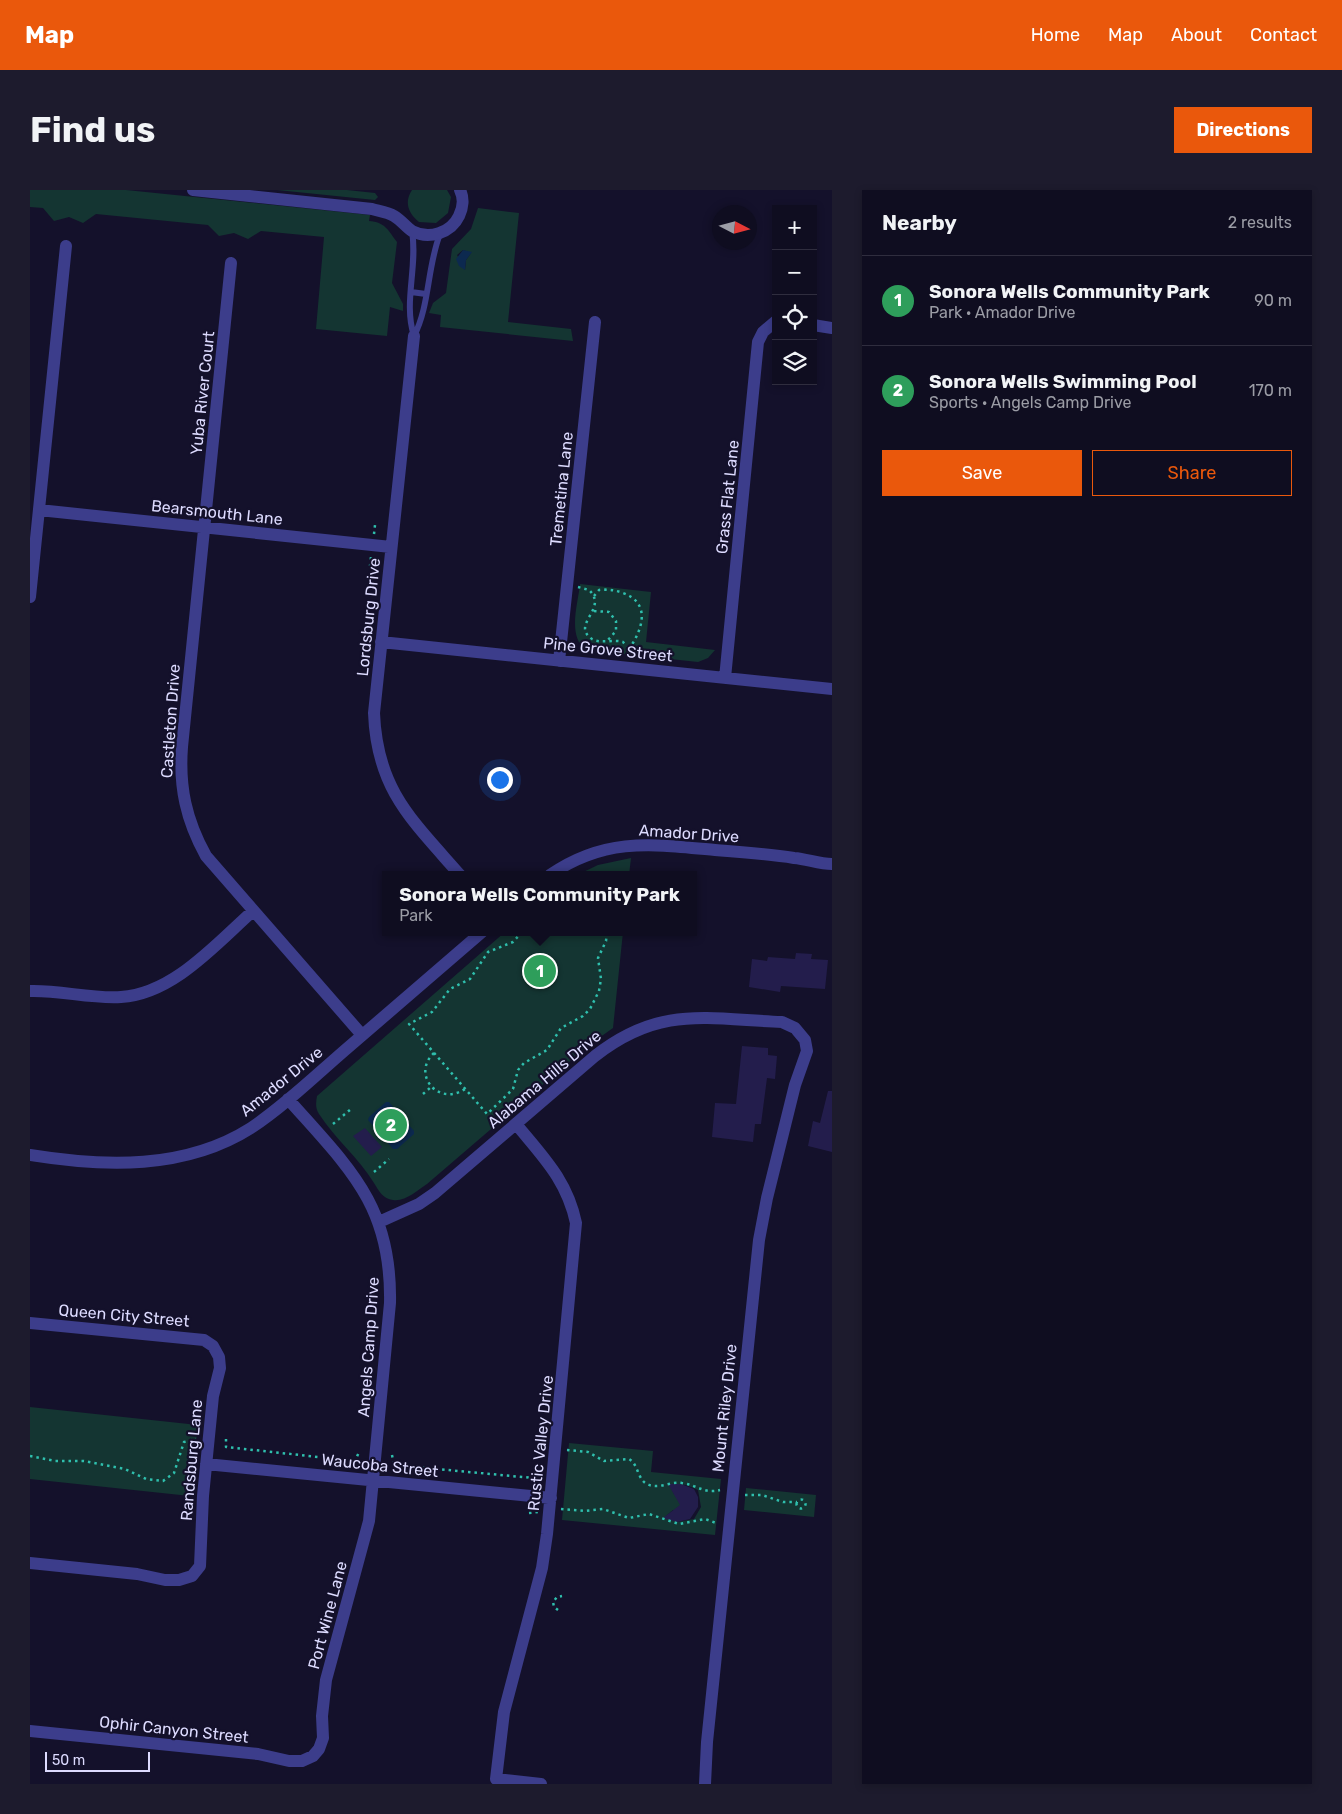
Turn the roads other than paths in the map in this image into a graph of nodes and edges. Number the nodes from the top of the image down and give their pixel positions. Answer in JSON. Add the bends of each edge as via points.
{"nodes":[{"id":1,"x":193,"y":190,"type":"edge"},
{"id":2,"x":460,"y":190,"type":"edge"},
{"id":3,"x":412,"y":231,"type":"junction"},
{"id":4,"x":440,"y":234,"type":"junction"},
{"id":5,"x":66,"y":246,"type":"dead end"},
{"id":6,"x":231,"y":263,"type":"dead end"},
{"id":7,"x":411,"y":292,"type":"junction"},
{"id":8,"x":426,"y":294,"type":"junction"},
{"id":9,"x":595,"y":322,"type":"dead end"},
{"id":10,"x":772,"y":323,"type":"edge"},
{"id":11,"x":817,"y":326,"type":"edge"},
{"id":12,"x":832,"y":328,"type":"edge"},
{"id":13,"x":414,"y":336,"type":"junction"},
{"id":14,"x":39,"y":510,"type":"junction"},
{"id":15,"x":204,"y":527,"type":"junction"},
{"id":16,"x":392,"y":547,"type":"junction"},
{"id":17,"x":30,"y":597,"type":"edge"},
{"id":18,"x":382,"y":642,"type":"junction"},
{"id":19,"x":559,"y":661,"type":"junction"},
{"id":20,"x":725,"y":678,"type":"junction"},
{"id":21,"x":832,"y":689,"type":"edge"},
{"id":22,"x":832,"y":864,"type":"edge"},
{"id":23,"x":457,"y":871,"type":"edge"},
{"id":24,"x":556,"y":871,"type":"edge"},
{"id":25,"x":253,"y":911,"type":"junction"},
{"id":26,"x":477,"y":936,"type":"edge"},
{"id":27,"x":30,"y":991,"type":"edge"},
{"id":28,"x":362,"y":1035,"type":"junction"},
{"id":29,"x":805,"y":1040,"type":"joint"},
{"id":30,"x":288,"y":1099,"type":"junction"},
{"id":31,"x":516,"y":1124,"type":"junction"},
{"id":32,"x":30,"y":1155,"type":"edge"},
{"id":33,"x":379,"y":1222,"type":"junction"},
{"id":34,"x":30,"y":1323,"type":"edge"},
{"id":35,"x":213,"y":1346,"type":"joint"},
{"id":36,"x":206,"y":1464,"type":"junction"},
{"id":37,"x":374,"y":1480,"type":"junction"},
{"id":38,"x":551,"y":1498,"type":"junction"},
{"id":39,"x":30,"y":1563,"type":"edge"},
{"id":40,"x":30,"y":1731,"type":"edge"},
{"id":41,"x":313,"y":1756,"type":"joint"},
{"id":42,"x":495,"y":1782,"type":"edge"},
{"id":43,"x":541,"y":1784,"type":"edge"},
{"id":44,"x":705,"y":1784,"type":"edge"}],
"edges":[{"from":1,"to":3,"type":"street","via":[[372,209],[392,215]]},
{"from":2,"to":4,"type":"street","via":[[462,207],[458,218],[451,228]]},
{"from":3,"to":4,"type":"street"},
{"from":3,"to":7,"type":"lane","name":"Lordsburg Drive","via":[[415,249]]},
{"from":4,"to":8,"type":"lane","name":"Lordsburg Drive","via":[[433,251]]},
{"from":5,"to":14,"type":"street"},
{"from":6,"to":15,"type":"street","name":"Yuba River Court"},
{"from":7,"to":8,"type":"lane"},
{"from":7,"to":13,"type":"lane","name":"Lordsburg Drive","via":[[408,318]]},
{"from":8,"to":13,"type":"lane","name":"Lordsburg Drive","via":[[422,320]]},
{"from":9,"to":19,"type":"street","name":"Tremetina Lane"},
{"from":10,"to":20,"type":"street","name":"Grass Flat Lane","via":[[758,342]]},
{"from":11,"to":12,"type":"street"},
{"from":13,"to":16,"type":"street","name":"Lordsburg Drive"},
{"from":14,"to":15,"type":"street","name":"Bearsmouth Lane"},
{"from":14,"to":17,"type":"street"},
{"from":15,"to":16,"type":"street","name":"Bearsmouth Lane"},
{"from":15,"to":25,"type":"street","name":"Castleton Drive","via":[[181,786],[190,823],[206,856]]},
{"from":16,"to":18,"type":"street","name":"Lordsburg Drive"},
{"from":18,"to":19,"type":"street","name":"Pine Grove Street"},
{"from":18,"to":23,"type":"street","name":"Lordsburg Drive","via":[[374,713],[381,765],[402,808]]},
{"from":19,"to":20,"type":"street","name":"Pine Grove Street"},
{"from":20,"to":21,"type":"street","name":"Pine Grove Street"},
{"from":22,"to":24,"type":"street","name":"Amador Drive","via":[[636,844],[594,852]]},
{"from":25,"to":27,"type":"street","via":[[181,973],[144,994],[120,997]]},
{"from":25,"to":28,"type":"street","name":"Castleton Drive"},
{"from":26,"to":28,"type":"street","name":"Amador Drive"},
{"from":28,"to":30,"type":"street","name":"Amador Drive"},
{"from":29,"to":31,"type":"street","name":"Alabama Hills Drive","via":[[795,1028],[782,1022],[687,1017],[640,1028],[607,1046]]},
{"from":29,"to":44,"type":"street","name":"Mount Riley Drive","via":[[807,1051],[795,1085],[767,1198],[755,1268]]},
{"from":30,"to":32,"type":"street","name":"Amador Drive","via":[[249,1129],[224,1142],[168,1158],[122,1164]]},
{"from":30,"to":33,"type":"street","name":"Angels Camp Drive","via":[[344,1163],[369,1200]]},
{"from":31,"to":33,"type":"street","name":"Alabama Hills Drive","via":[[435,1193]]},
{"from":31,"to":38,"type":"street","name":"Rustic Valley Drive","via":[[562,1182],[576,1223]]},
{"from":33,"to":37,"type":"street","name":"Angels Camp Drive","via":[[391,1276]]},
{"from":34,"to":35,"type":"street","name":"Queen City Street","via":[[193,1337]]},
{"from":35,"to":36,"type":"street","name":"Randsburg Lane","via":[[219,1356],[220,1368],[213,1396]]},
{"from":36,"to":37,"type":"street","name":"Waucoba Street"},
{"from":36,"to":39,"type":"street","name":"Randsburg Lane","via":[[200,1522],[200,1566],[192,1576],[165,1580]]},
{"from":37,"to":38,"type":"street","name":"Waucoba Street"},
{"from":37,"to":41,"type":"street","name":"Port Wine Lane","via":[[365,1538],[326,1680],[322,1738]]},
{"from":38,"to":42,"type":"street","name":"Rustic Valley Drive","via":[[542,1568],[504,1712]]},
{"from":40,"to":41,"type":"street","name":"Ophir Canyon Street","via":[[258,1754],[289,1761],[302,1761]]},
{"from":42,"to":43,"type":"street"}]}
